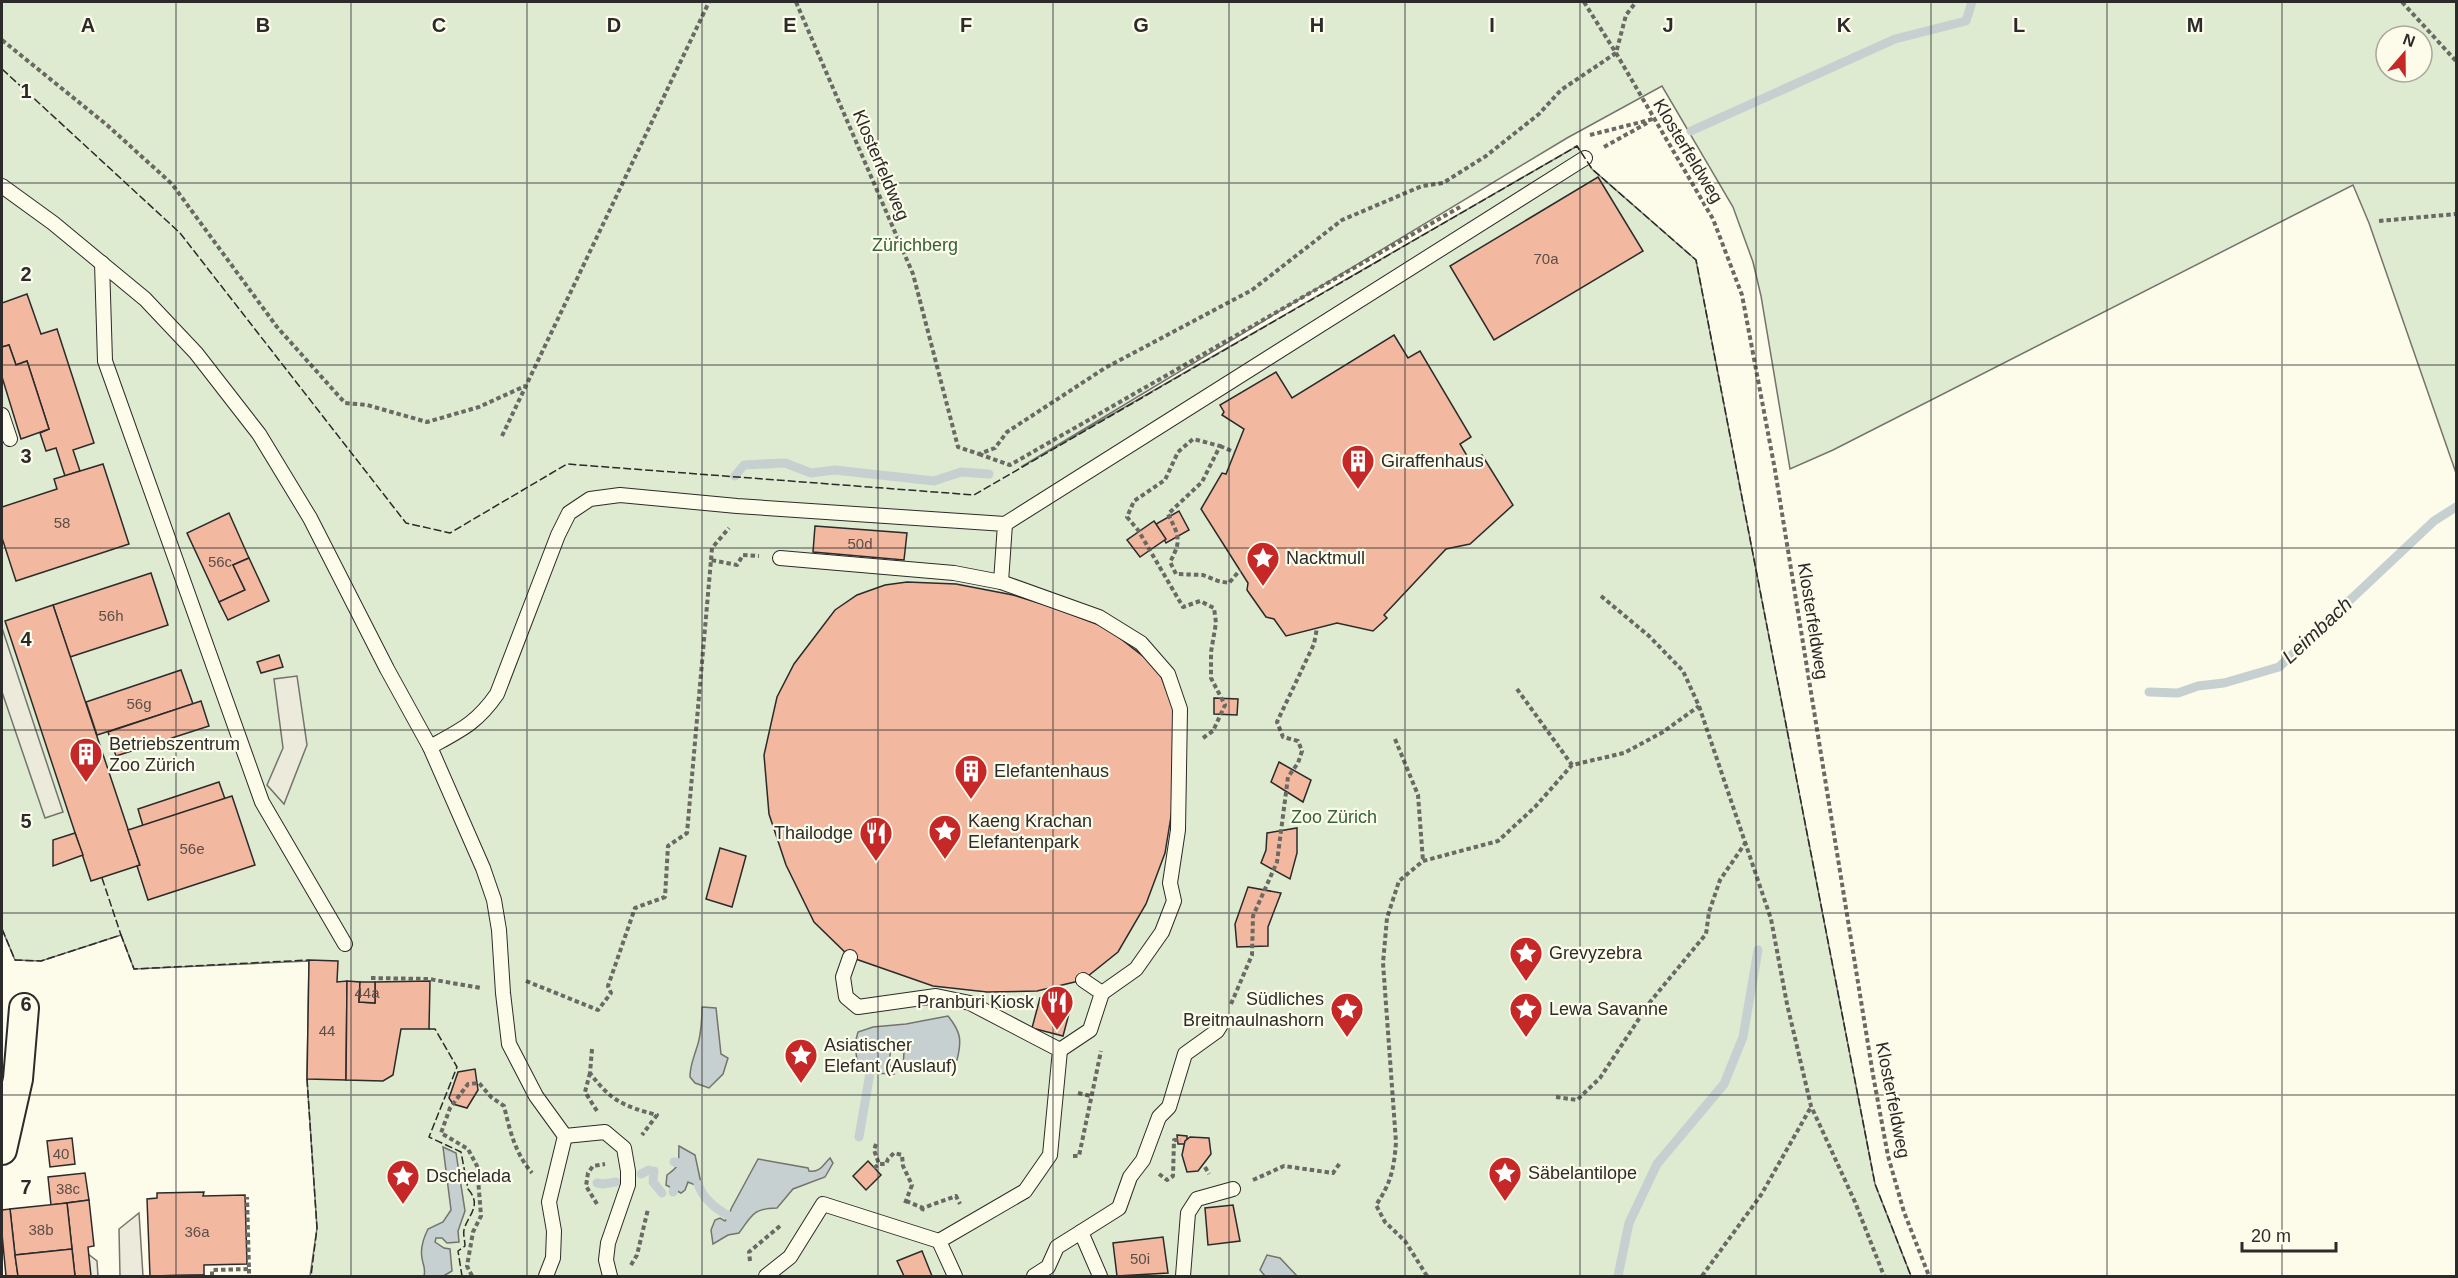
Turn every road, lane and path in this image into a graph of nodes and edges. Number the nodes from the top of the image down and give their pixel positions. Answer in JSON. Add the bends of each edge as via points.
{"nodes":[{"id":1,"x":709,"y":2,"type":"edge"},
{"id":2,"x":796,"y":2,"type":"edge"},
{"id":3,"x":1584,"y":2,"type":"edge"},
{"id":4,"x":1636,"y":2,"type":"edge"},
{"id":5,"x":2402,"y":2,"type":"edge"},
{"id":6,"x":2,"y":40,"type":"edge"},
{"id":7,"x":1616,"y":52,"type":"junction"},
{"id":8,"x":2457,"y":61,"type":"edge"},
{"id":9,"x":1653,"y":119,"type":"junction"},
{"id":10,"x":1582,"y":139,"type":"dead end"},
{"id":11,"x":1585,"y":158,"type":"joint"},
{"id":12,"x":2,"y":186,"type":"edge"},
{"id":13,"x":1462,"y":206,"type":"dead end"},
{"id":14,"x":2457,"y":214,"type":"edge"},
{"id":15,"x":2379,"y":221,"type":"dead end"},
{"id":16,"x":102,"y":263,"type":"junction"},
{"id":17,"x":525,"y":386,"type":"junction"},
{"id":18,"x":2,"y":415,"type":"edge"},
{"id":19,"x":501,"y":435,"type":"dead end"},
{"id":20,"x":10,"y":439,"type":"dead end"},
{"id":21,"x":1220,"y":446,"type":"junction"},
{"id":22,"x":1234,"y":452,"type":"dead end"},
{"id":23,"x":978,"y":454,"type":"junction"},
{"id":24,"x":737,"y":506,"type":"junction"},
{"id":25,"x":1005,"y":524,"type":"junction"},
{"id":26,"x":759,"y":556,"type":"dead end"},
{"id":27,"x":780,"y":558,"type":"dead end"},
{"id":28,"x":711,"y":560,"type":"junction"},
{"id":29,"x":1240,"y":570,"type":"dead end"},
{"id":30,"x":1001,"y":582,"type":"junction"},
{"id":31,"x":1601,"y":596,"type":"dead end"},
{"id":32,"x":1317,"y":628,"type":"dead end"},
{"id":33,"x":1517,"y":689,"type":"dead end"},
{"id":34,"x":1699,"y":706,"type":"junction"},
{"id":35,"x":1395,"y":739,"type":"dead end"},
{"id":36,"x":430,"y":747,"type":"junction"},
{"id":37,"x":1181,"y":754,"type":"junction"},
{"id":38,"x":1572,"y":765,"type":"junction"},
{"id":39,"x":1746,"y":842,"type":"junction"},
{"id":40,"x":1423,"y":861,"type":"junction"},
{"id":41,"x":345,"y":944,"type":"dead end"},
{"id":42,"x":850,"y":957,"type":"dead end"},
{"id":43,"x":371,"y":978,"type":"dead end"},
{"id":44,"x":1083,"y":980,"type":"dead end"},
{"id":45,"x":470,"y":987,"type":"dead end"},
{"id":46,"x":546,"y":989,"type":"dead end"},
{"id":47,"x":1102,"y":993,"type":"junction"},
{"id":48,"x":24,"y":1008,"type":"dead end"},
{"id":49,"x":1222,"y":1023,"type":"joint"},
{"id":50,"x":1090,"y":1030,"type":"junction"},
{"id":51,"x":592,"y":1049,"type":"dead end"},
{"id":52,"x":1060,"y":1050,"type":"junction"},
{"id":53,"x":590,"y":1072,"type":"junction"},
{"id":54,"x":1556,"y":1098,"type":"dead end"},
{"id":55,"x":1811,"y":1106,"type":"junction"},
{"id":56,"x":605,"y":1132,"type":"junction"},
{"id":57,"x":565,"y":1136,"type":"junction"},
{"id":58,"x":642,"y":1136,"type":"dead end"},
{"id":59,"x":876,"y":1144,"type":"dead end"},
{"id":60,"x":1174,"y":1145,"type":"dead end"},
{"id":61,"x":624,"y":1148,"type":"junction"},
{"id":62,"x":2,"y":1150,"type":"edge"},
{"id":63,"x":1050,"y":1155,"type":"junction"},
{"id":64,"x":1340,"y":1163,"type":"dead end"},
{"id":65,"x":1175,"y":1166,"type":"dead end"},
{"id":66,"x":555,"y":1182,"type":"junction"},
{"id":67,"x":1233,"y":1189,"type":"joint"},
{"id":68,"x":247,"y":1197,"type":"dead end"},
{"id":69,"x":597,"y":1201,"type":"dead end"},
{"id":70,"x":906,"y":1201,"type":"junction"},
{"id":71,"x":923,"y":1208,"type":"junction"},
{"id":72,"x":648,"y":1209,"type":"dead end"},
{"id":73,"x":970,"y":1223,"type":"junction"},
{"id":74,"x":896,"y":1226,"type":"junction"},
{"id":75,"x":914,"y":1232,"type":"junction"},
{"id":76,"x":1081,"y":1232,"type":"junction"},
{"id":77,"x":939,"y":1241,"type":"junction"},
{"id":78,"x":249,"y":1269,"type":"junction"},
{"id":79,"x":628,"y":1269,"type":"dead end"},
{"id":80,"x":212,"y":1276,"type":"edge"},
{"id":81,"x":249,"y":1276,"type":"edge"},
{"id":82,"x":472,"y":1276,"type":"edge"},
{"id":83,"x":546,"y":1276,"type":"edge"},
{"id":84,"x":610,"y":1276,"type":"edge"},
{"id":85,"x":766,"y":1276,"type":"edge"},
{"id":86,"x":955,"y":1276,"type":"edge"},
{"id":87,"x":1035,"y":1276,"type":"edge"},
{"id":88,"x":1100,"y":1276,"type":"edge"},
{"id":89,"x":1183,"y":1276,"type":"edge"},
{"id":90,"x":1427,"y":1276,"type":"edge"},
{"id":91,"x":1702,"y":1276,"type":"edge"},
{"id":92,"x":1884,"y":1276,"type":"edge"},
{"id":93,"x":1929,"y":1276,"type":"edge"}],
"edges":[{"from":1,"to":17,"type":"path"},
{"from":2,"to":23,"type":"path","name":"Klosterfeldweg","via":[[913,274],[958,447]]},
{"from":3,"to":7,"type":"path","name":"Klosterfeldweg"},
{"from":4,"to":7,"type":"path","via":[[1626,15]]},
{"from":5,"to":8,"type":"path"},
{"from":6,"to":17,"type":"path","via":[[107,125],[172,184],[277,327],[345,403],[367,405],[427,422],[478,407]]},
{"from":7,"to":9,"type":"path","name":"Klosterfeldweg"},
{"from":7,"to":23,"type":"path","via":[[1561,90],[1539,114],[1486,156],[1443,183],[1422,186],[1342,220],[1252,290],[1105,368],[1007,432],[995,448]]},
{"from":9,"to":10,"type":"path"},
{"from":9,"to":11,"type":"path"},
{"from":9,"to":93,"type":"path","name":"Klosterfeldweg","via":[[1713,219],[1742,295],[1775,470],[1886,1144],[1904,1212]]},
{"from":11,"to":25,"type":"lane"},
{"from":12,"to":16,"type":"lane"},
{"from":13,"to":23,"type":"path","via":[[1010,465]]},
{"from":14,"to":15,"type":"path"},
{"from":16,"to":36,"type":"lane","via":[[145,299],[196,353],[259,434],[309,518]]},
{"from":16,"to":41,"type":"lane","via":[[105,361],[262,802]]},
{"from":17,"to":19,"type":"path"},
{"from":18,"to":20,"type":"lane"},
{"from":21,"to":22,"type":"path"},
{"from":21,"to":29,"type":"path","via":[[1203,482],[1168,514],[1179,536],[1170,562],[1176,574],[1203,574],[1229,583]]},
{"from":21,"to":37,"type":"path","via":[[1193,439],[1178,452],[1165,480],[1134,501],[1127,517],[1183,607],[1200,601],[1214,608],[1211,678],[1225,705],[1213,730]]},
{"from":24,"to":25,"type":"lane"},
{"from":24,"to":28,"type":"path","via":[[736,520],[712,548]]},
{"from":24,"to":36,"type":"lane","via":[[620,495],[590,499],[569,513],[497,694],[483,713],[463,729]]},
{"from":25,"to":30,"type":"lane"},
{"from":26,"to":28,"type":"path","via":[[743,555],[736,565]]},
{"from":27,"to":30,"type":"lane","via":[[954,573]]},
{"from":28,"to":46,"type":"path","via":[[687,833],[668,846],[665,897],[635,908],[608,986],[610,993],[597,1010]]},
{"from":30,"to":37,"type":"lane","via":[[1099,617],[1141,643],[1168,674],[1180,709]]},
{"from":31,"to":34,"type":"path","via":[[1683,671]]},
{"from":32,"to":49,"type":"path","via":[[1314,644],[1277,722],[1282,737],[1298,741],[1302,751],[1288,777],[1277,862],[1252,916],[1252,955]]},
{"from":33,"to":38,"type":"path"},
{"from":34,"to":38,"type":"path","via":[[1624,753]]},
{"from":34,"to":39,"type":"path"},
{"from":35,"to":40,"type":"path","via":[[1418,795]]},
{"from":36,"to":57,"type":"lane","via":[[494,900],[509,1044],[536,1096]]},
{"from":37,"to":47,"type":"lane","via":[[1178,830],[1170,883],[1174,901],[1161,932],[1136,969]]},
{"from":38,"to":40,"type":"path","via":[[1498,841]]},
{"from":39,"to":54,"type":"path","via":[[1720,880],[1706,934],[1650,1002],[1600,1078],[1577,1100]]},
{"from":39,"to":55,"type":"path","via":[[1772,920]]},
{"from":40,"to":90,"type":"path","via":[[1399,881],[1387,918],[1383,963],[1396,1142],[1388,1187],[1376,1205]]},
{"from":42,"to":52,"type":"lane","via":[[843,977],[846,997],[858,1007],[936,996],[970,1003]]},
{"from":43,"to":45,"type":"path","via":[[429,979]]},
{"from":44,"to":47,"type":"lane"},
{"from":47,"to":50,"type":"lane"},
{"from":48,"to":62,"type":"street","via":[[18,1078]]},
{"from":49,"to":76,"type":"lane","via":[[1185,1054],[1169,1107],[1159,1117],[1119,1208]]},
{"from":50,"to":52,"type":"lane"},
{"from":50,"to":63,"type":"path","via":[[1103,1041],[1079,1156]]},
{"from":51,"to":53,"type":"path"},
{"from":52,"to":63,"type":"lane"},
{"from":53,"to":56,"type":"path","via":[[585,1092],[605,1119]]},
{"from":53,"to":58,"type":"path","via":[[604,1092],[628,1108],[657,1115]]},
{"from":55,"to":91,"type":"path","via":[[1761,1195]]},
{"from":55,"to":92,"type":"path"},
{"from":56,"to":57,"type":"lane"},
{"from":56,"to":61,"type":"lane"},
{"from":57,"to":66,"type":"lane"},
{"from":59,"to":70,"type":"path","via":[[877,1166],[886,1164],[894,1154],[902,1155],[912,1185]]},
{"from":60,"to":65,"type":"path"},
{"from":61,"to":69,"type":"path","via":[[588,1173],[586,1186]]},
{"from":61,"to":84,"type":"lane","via":[[628,1185],[608,1243],[606,1260]]},
{"from":63,"to":73,"type":"lane","via":[[1025,1191]]},
{"from":64,"to":67,"type":"path","via":[[1333,1173],[1284,1166]]},
{"from":66,"to":82,"type":"path","via":[[534,1176],[522,1161],[504,1106],[479,1083],[468,1084],[450,1108],[441,1133],[468,1149],[477,1166],[481,1216],[473,1232],[467,1266]]},
{"from":66,"to":83,"type":"lane","via":[[549,1202],[553,1258]]},
{"from":67,"to":89,"type":"lane","via":[[1197,1199],[1188,1213]]},
{"from":68,"to":78,"type":"path"},
{"from":70,"to":71,"type":"path"},
{"from":70,"to":74,"type":"path"},
{"from":71,"to":73,"type":"path","via":[[956,1196]]},
{"from":71,"to":75,"type":"path"},
{"from":72,"to":79,"type":"path","via":[[637,1255]]},
{"from":73,"to":77,"type":"lane"},
{"from":74,"to":75,"type":"lane"},
{"from":74,"to":85,"type":"lane","via":[[823,1204],[790,1257]]},
{"from":75,"to":77,"type":"lane"},
{"from":76,"to":87,"type":"lane","via":[[1057,1246],[1048,1267]]},
{"from":76,"to":88,"type":"lane"},
{"from":77,"to":86,"type":"lane"},
{"from":78,"to":80,"type":"path","via":[[212,1270]]},
{"from":78,"to":81,"type":"path"}]}
